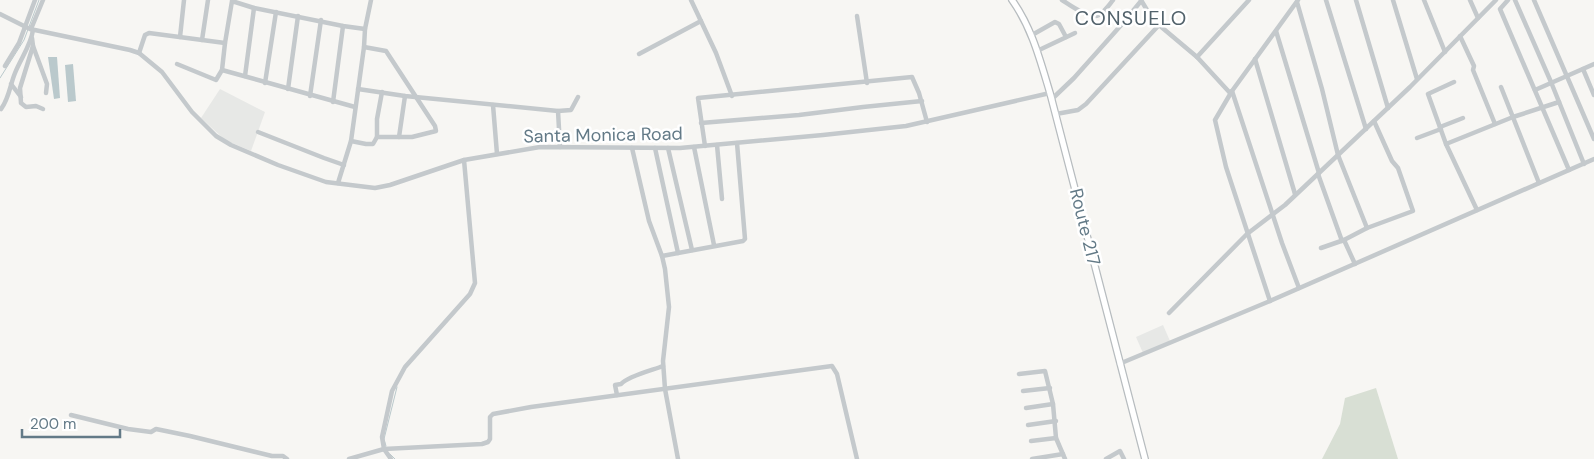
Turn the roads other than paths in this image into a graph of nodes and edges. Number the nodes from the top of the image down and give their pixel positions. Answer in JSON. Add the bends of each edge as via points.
{"nodes":[{"id":1,"x":35,"y":0,"type":"edge"},
{"id":2,"x":43,"y":0,"type":"edge"},
{"id":3,"x":184,"y":0,"type":"edge"},
{"id":4,"x":208,"y":0,"type":"edge"},
{"id":5,"x":371,"y":0,"type":"edge"},
{"id":6,"x":691,"y":0,"type":"edge"},
{"id":7,"x":1012,"y":0,"type":"edge"},
{"id":8,"x":1062,"y":0,"type":"edge"},
{"id":9,"x":1113,"y":0,"type":"edge"},
{"id":10,"x":1141,"y":0,"type":"edge"},
{"id":11,"x":1249,"y":0,"type":"edge"},
{"id":12,"x":1326,"y":0,"type":"edge"},
{"id":13,"x":1356,"y":0,"type":"edge"},
{"id":14,"x":1393,"y":0,"type":"edge"},
{"id":15,"x":1424,"y":0,"type":"edge"},
{"id":16,"x":1470,"y":0,"type":"edge"},
{"id":17,"x":1496,"y":0,"type":"edge"},
{"id":18,"x":1508,"y":0,"type":"edge"},
{"id":19,"x":1515,"y":0,"type":"edge"},
{"id":20,"x":1534,"y":0,"type":"edge"},
{"id":21,"x":232,"y":1,"type":"edge"},
{"id":22,"x":1298,"y":1,"type":"edge"},
{"id":23,"x":254,"y":8,"type":"junction"},
{"id":24,"x":276,"y":12,"type":"junction"},
{"id":25,"x":0,"y":14,"type":"edge"},
{"id":26,"x":298,"y":16,"type":"junction"},
{"id":27,"x":857,"y":16,"type":"dead end"},
{"id":28,"x":1478,"y":18,"type":"junction"},
{"id":29,"x":321,"y":20,"type":"junction"},
{"id":30,"x":701,"y":21,"type":"junction"},
{"id":31,"x":1159,"y":25,"type":"junction"},
{"id":32,"x":343,"y":26,"type":"junction"},
{"id":33,"x":29,"y":28,"type":"junction"},
{"id":34,"x":365,"y":28,"type":"junction"},
{"id":35,"x":1276,"y":31,"type":"junction"},
{"id":36,"x":1075,"y":33,"type":"dead end"},
{"id":37,"x":1032,"y":35,"type":"junction"},
{"id":38,"x":1460,"y":36,"type":"junction"},
{"id":39,"x":180,"y":37,"type":"junction"},
{"id":40,"x":1066,"y":37,"type":"junction"},
{"id":41,"x":32,"y":38,"type":"junction"},
{"id":42,"x":202,"y":40,"type":"junction"},
{"id":43,"x":225,"y":43,"type":"junction"},
{"id":44,"x":33,"y":46,"type":"junction"},
{"id":45,"x":364,"y":47,"type":"junction"},
{"id":46,"x":1037,"y":51,"type":"junction"},
{"id":47,"x":1445,"y":52,"type":"junction"},
{"id":48,"x":139,"y":53,"type":"junction"},
{"id":49,"x":639,"y":54,"type":"dead end"},
{"id":50,"x":1197,"y":56,"type":"junction"},
{"id":51,"x":1255,"y":59,"type":"junction"},
{"id":52,"x":177,"y":64,"type":"dead end"},
{"id":53,"x":1594,"y":64,"type":"edge"},
{"id":54,"x":6,"y":66,"type":"dead end"},
{"id":55,"x":1583,"y":69,"type":"junction"},
{"id":56,"x":222,"y":70,"type":"junction"},
{"id":57,"x":245,"y":76,"type":"junction"},
{"id":58,"x":1566,"y":76,"type":"junction"},
{"id":59,"x":1416,"y":79,"type":"junction"},
{"id":60,"x":1454,"y":82,"type":"dead end"},
{"id":61,"x":1551,"y":82,"type":"junction"},
{"id":62,"x":265,"y":83,"type":"junction"},
{"id":63,"x":867,"y":83,"type":"junction"},
{"id":64,"x":11,"y":84,"type":"junction"},
{"id":65,"x":1501,"y":87,"type":"dead end"},
{"id":66,"x":288,"y":89,"type":"junction"},
{"id":67,"x":358,"y":89,"type":"junction"},
{"id":68,"x":1534,"y":90,"type":"junction"},
{"id":69,"x":382,"y":92,"type":"junction"},
{"id":70,"x":1232,"y":92,"type":"junction"},
{"id":71,"x":46,"y":93,"type":"dead end"},
{"id":72,"x":1594,"y":95,"type":"edge"},
{"id":73,"x":310,"y":96,"type":"junction"},
{"id":74,"x":405,"y":96,"type":"junction"},
{"id":75,"x":732,"y":96,"type":"junction"},
{"id":76,"x":1051,"y":96,"type":"junction"},
{"id":77,"x":21,"y":97,"type":"junction"},
{"id":78,"x":416,"y":97,"type":"junction"},
{"id":79,"x":578,"y":97,"type":"dead end"},
{"id":80,"x":922,"y":101,"type":"junction"},
{"id":81,"x":333,"y":102,"type":"junction"},
{"id":82,"x":1559,"y":102,"type":"junction"},
{"id":83,"x":493,"y":105,"type":"junction"},
{"id":84,"x":1542,"y":107,"type":"junction"},
{"id":85,"x":355,"y":108,"type":"junction"},
{"id":86,"x":1388,"y":108,"type":"junction"},
{"id":87,"x":1,"y":109,"type":"edge"},
{"id":88,"x":43,"y":109,"type":"dead end"},
{"id":89,"x":558,"y":111,"type":"junction"},
{"id":90,"x":1056,"y":114,"type":"junction"},
{"id":91,"x":1513,"y":117,"type":"junction"},
{"id":92,"x":1463,"y":118,"type":"dead end"},
{"id":93,"x":1374,"y":121,"type":"junction"},
{"id":94,"x":927,"y":122,"type":"junction"},
{"id":95,"x":701,"y":123,"type":"junction"},
{"id":96,"x":1495,"y":124,"type":"junction"},
{"id":97,"x":1440,"y":128,"type":"junction"},
{"id":98,"x":1366,"y":129,"type":"junction"},
{"id":99,"x":258,"y":132,"type":"dead end"},
{"id":100,"x":377,"y":137,"type":"junction"},
{"id":101,"x":399,"y":138,"type":"junction"},
{"id":102,"x":1417,"y":138,"type":"dead end"},
{"id":103,"x":1594,"y":139,"type":"edge"},
{"id":104,"x":351,"y":141,"type":"junction"},
{"id":105,"x":737,"y":143,"type":"junction"},
{"id":106,"x":1446,"y":144,"type":"junction"},
{"id":107,"x":717,"y":145,"type":"junction"},
{"id":108,"x":705,"y":146,"type":"junction"},
{"id":109,"x":560,"y":147,"type":"junction"},
{"id":110,"x":694,"y":147,"type":"junction"},
{"id":111,"x":632,"y":148,"type":"junction"},
{"id":112,"x":655,"y":148,"type":"junction"},
{"id":113,"x":668,"y":148,"type":"junction"},
{"id":114,"x":497,"y":154,"type":"junction"},
{"id":115,"x":1338,"y":155,"type":"junction"},
{"id":116,"x":1594,"y":159,"type":"edge"},
{"id":117,"x":464,"y":160,"type":"junction"},
{"id":118,"x":1584,"y":164,"type":"junction"},
{"id":119,"x":344,"y":165,"type":"junction"},
{"id":120,"x":1570,"y":170,"type":"junction"},
{"id":121,"x":1318,"y":174,"type":"junction"},
{"id":122,"x":338,"y":183,"type":"junction"},
{"id":123,"x":1539,"y":183,"type":"junction"},
{"id":124,"x":1295,"y":194,"type":"junction"},
{"id":125,"x":722,"y":199,"type":"dead end"},
{"id":126,"x":1477,"y":210,"type":"junction"},
{"id":127,"x":1273,"y":214,"type":"junction"},
{"id":128,"x":1367,"y":228,"type":"junction"},
{"id":129,"x":1247,"y":234,"type":"junction"},
{"id":130,"x":1343,"y":240,"type":"junction"},
{"id":131,"x":714,"y":245,"type":"junction"},
{"id":132,"x":1321,"y":248,"type":"dead end"},
{"id":133,"x":692,"y":250,"type":"junction"},
{"id":134,"x":678,"y":253,"type":"junction"},
{"id":135,"x":662,"y":256,"type":"junction"},
{"id":136,"x":1355,"y":264,"type":"junction"},
{"id":137,"x":1300,"y":288,"type":"junction"},
{"id":138,"x":1270,"y":301,"type":"junction"},
{"id":139,"x":1169,"y":313,"type":"dead end"},
{"id":140,"x":1119,"y":364,"type":"junction"},
{"id":141,"x":663,"y":366,"type":"junction"},
{"id":142,"x":1019,"y":374,"type":"dead end"},
{"id":143,"x":1050,"y":388,"type":"junction"},
{"id":144,"x":665,"y":389,"type":"junction"},
{"id":145,"x":1023,"y":391,"type":"dead end"},
{"id":146,"x":617,"y":395,"type":"junction"},
{"id":147,"x":1054,"y":404,"type":"junction"},
{"id":148,"x":1026,"y":408,"type":"dead end"},
{"id":149,"x":71,"y":415,"type":"dead end"},
{"id":150,"x":1056,"y":421,"type":"junction"},
{"id":151,"x":1028,"y":425,"type":"dead end"},
{"id":152,"x":1056,"y":438,"type":"junction"},
{"id":153,"x":1031,"y":442,"type":"dead end"},
{"id":154,"x":384,"y":449,"type":"junction"},
{"id":155,"x":1064,"y":456,"type":"edge"},
{"id":156,"x":287,"y":459,"type":"edge"},
{"id":157,"x":349,"y":459,"type":"edge"},
{"id":158,"x":391,"y":459,"type":"edge"},
{"id":159,"x":678,"y":459,"type":"edge"},
{"id":160,"x":857,"y":459,"type":"edge"},
{"id":161,"x":1032,"y":459,"type":"edge"},
{"id":162,"x":1107,"y":459,"type":"edge"},
{"id":163,"x":1124,"y":459,"type":"edge"},
{"id":164,"x":1145,"y":459,"type":"edge"}],
"edges":[{"from":1,"to":33,"type":"street"},
{"from":2,"to":33,"type":"street"},
{"from":3,"to":39,"type":"street"},
{"from":4,"to":42,"type":"street"},
{"from":5,"to":34,"type":"street"},
{"from":6,"to":30,"type":"street"},
{"from":7,"to":37,"type":"main road","name":"Route 217"},
{"from":8,"to":9,"type":"street","via":[[1094,16]]},
{"from":10,"to":31,"type":"street"},
{"from":10,"to":76,"type":"street","via":[[1062,90]]},
{"from":11,"to":50,"type":"street"},
{"from":12,"to":98,"type":"street"},
{"from":13,"to":86,"type":"street"},
{"from":14,"to":59,"type":"street"},
{"from":15,"to":47,"type":"street"},
{"from":16,"to":28,"type":"street"},
{"from":17,"to":28,"type":"street"},
{"from":18,"to":68,"type":"street","via":[[1500,9]]},
{"from":19,"to":61,"type":"street"},
{"from":20,"to":58,"type":"street"},
{"from":21,"to":23,"type":"street"},
{"from":21,"to":43,"type":"street"},
{"from":22,"to":35,"type":"street"},
{"from":22,"to":115,"type":"street"},
{"from":23,"to":24,"type":"street"},
{"from":23,"to":57,"type":"street"},
{"from":24,"to":26,"type":"street"},
{"from":24,"to":62,"type":"street"},
{"from":25,"to":33,"type":"street","name":"Santa Monica Road"},
{"from":26,"to":29,"type":"street"},
{"from":26,"to":66,"type":"street"},
{"from":27,"to":63,"type":"street"},
{"from":28,"to":38,"type":"street"},
{"from":29,"to":32,"type":"street"},
{"from":29,"to":73,"type":"street"},
{"from":30,"to":49,"type":"street"},
{"from":30,"to":75,"type":"street"},
{"from":31,"to":50,"type":"street"},
{"from":31,"to":90,"type":"street","via":[[1086,104],[1078,110]]},
{"from":32,"to":34,"type":"street"},
{"from":32,"to":81,"type":"street"},
{"from":33,"to":41,"type":"street"},
{"from":33,"to":48,"type":"street","name":"Santa Monica Road"},
{"from":33,"to":54,"type":"street"},
{"from":34,"to":45,"type":"street"},
{"from":35,"to":51,"type":"street"},
{"from":35,"to":121,"type":"street"},
{"from":36,"to":40,"type":"street"},
{"from":37,"to":40,"type":"street","via":[[1055,22]]},
{"from":37,"to":46,"type":"main road","name":"Route 217"},
{"from":38,"to":47,"type":"street"},
{"from":38,"to":96,"type":"street"},
{"from":39,"to":42,"type":"street"},
{"from":39,"to":48,"type":"street","via":[[149,33],[145,35]]},
{"from":40,"to":46,"type":"street"},
{"from":41,"to":44,"type":"street"},
{"from":41,"to":64,"type":"street"},
{"from":42,"to":43,"type":"street"},
{"from":43,"to":56,"type":"street"},
{"from":44,"to":71,"type":"street","via":[[47,84]]},
{"from":44,"to":77,"type":"street","via":[[23,75]]},
{"from":45,"to":67,"type":"street"},
{"from":45,"to":78,"type":"street","via":[[386,51]]},
{"from":46,"to":76,"type":"main road","name":"Route 217"},
{"from":47,"to":59,"type":"street"},
{"from":48,"to":122,"type":"street","name":"Santa Monica Road","via":[[162,72],[192,112],[216,136],[278,165]]},
{"from":50,"to":70,"type":"street"},
{"from":51,"to":70,"type":"street"},
{"from":51,"to":124,"type":"street"},
{"from":52,"to":56,"type":"street","via":[[216,80]]},
{"from":53,"to":55,"type":"street"},
{"from":55,"to":58,"type":"street"},
{"from":55,"to":72,"type":"street"},
{"from":56,"to":57,"type":"street"},
{"from":57,"to":62,"type":"street"},
{"from":58,"to":61,"type":"street"},
{"from":58,"to":103,"type":"street"},
{"from":59,"to":86,"type":"street"},
{"from":60,"to":97,"type":"street","via":[[1428,94]]},
{"from":61,"to":68,"type":"street"},
{"from":61,"to":82,"type":"street"},
{"from":62,"to":66,"type":"street"},
{"from":63,"to":75,"type":"street"},
{"from":63,"to":80,"type":"street","via":[[912,77]]},
{"from":64,"to":77,"type":"street"},
{"from":64,"to":87,"type":"street"},
{"from":65,"to":91,"type":"street"},
{"from":66,"to":73,"type":"street"},
{"from":67,"to":69,"type":"street"},
{"from":67,"to":85,"type":"street"},
{"from":68,"to":84,"type":"street"},
{"from":69,"to":74,"type":"street"},
{"from":69,"to":100,"type":"street"},
{"from":70,"to":127,"type":"street"},
{"from":70,"to":129,"type":"street","via":[[1215,120]]},
{"from":73,"to":81,"type":"street"},
{"from":74,"to":78,"type":"street"},
{"from":74,"to":101,"type":"street"},
{"from":75,"to":95,"type":"street","via":[[698,98]]},
{"from":76,"to":90,"type":"main road","name":"Route 217"},
{"from":76,"to":94,"type":"street","name":"Santa Monica Road"},
{"from":77,"to":88,"type":"street","via":[[26,106]]},
{"from":78,"to":83,"type":"street"},
{"from":78,"to":101,"type":"street","via":[[436,131]]},
{"from":79,"to":89,"type":"street","via":[[571,110]]},
{"from":80,"to":94,"type":"street"},
{"from":80,"to":95,"type":"street"},
{"from":81,"to":85,"type":"street"},
{"from":82,"to":84,"type":"street"},
{"from":82,"to":118,"type":"street"},
{"from":83,"to":89,"type":"street"},
{"from":83,"to":114,"type":"street"},
{"from":84,"to":91,"type":"street"},
{"from":84,"to":120,"type":"street"},
{"from":85,"to":104,"type":"street"},
{"from":86,"to":93,"type":"street"},
{"from":89,"to":109,"type":"street"},
{"from":90,"to":140,"type":"main road","name":"Route 217"},
{"from":91,"to":96,"type":"street"},
{"from":91,"to":123,"type":"street"},
{"from":92,"to":97,"type":"street"},
{"from":93,"to":98,"type":"street"},
{"from":93,"to":128,"type":"street","via":[[1398,168],[1413,211]]},
{"from":94,"to":105,"type":"street","name":"Santa Monica Road"},
{"from":95,"to":108,"type":"street"},
{"from":96,"to":106,"type":"street"},
{"from":97,"to":102,"type":"street"},
{"from":97,"to":106,"type":"street"},
{"from":98,"to":115,"type":"street"},
{"from":99,"to":119,"type":"street"},
{"from":100,"to":101,"type":"street"},
{"from":100,"to":104,"type":"street","via":[[373,144]]},
{"from":104,"to":119,"type":"street"},
{"from":105,"to":107,"type":"street","name":"Santa Monica Road"},
{"from":105,"to":131,"type":"street","via":[[746,237],[743,241]]},
{"from":106,"to":126,"type":"street"},
{"from":107,"to":108,"type":"street","name":"Santa Monica Road"},
{"from":107,"to":125,"type":"street"},
{"from":108,"to":110,"type":"street","name":"Santa Monica Road"},
{"from":109,"to":111,"type":"street","name":"Santa Monica Road"},
{"from":109,"to":114,"type":"street","name":"Santa Monica Road"},
{"from":110,"to":113,"type":"street","name":"Santa Monica Road"},
{"from":110,"to":131,"type":"street"},
{"from":111,"to":112,"type":"street","name":"Santa Monica Road"},
{"from":111,"to":135,"type":"street","via":[[649,221]]},
{"from":112,"to":113,"type":"street","name":"Santa Monica Road"},
{"from":112,"to":134,"type":"street"},
{"from":113,"to":133,"type":"street"},
{"from":114,"to":117,"type":"street","name":"Santa Monica Road"},
{"from":115,"to":121,"type":"street"},
{"from":115,"to":128,"type":"street"},
{"from":116,"to":118,"type":"street"},
{"from":117,"to":122,"type":"street","name":"Santa Monica Road","via":[[379,188]]},
{"from":117,"to":154,"type":"street","via":[[475,283],[470,294],[405,368],[392,391],[382,437]]},
{"from":118,"to":120,"type":"street"},
{"from":119,"to":122,"type":"street"},
{"from":120,"to":123,"type":"street"},
{"from":121,"to":124,"type":"street"},
{"from":121,"to":130,"type":"street"},
{"from":123,"to":126,"type":"street"},
{"from":124,"to":127,"type":"street"},
{"from":126,"to":136,"type":"street"},
{"from":127,"to":129,"type":"street"},
{"from":127,"to":137,"type":"street"},
{"from":128,"to":130,"type":"street"},
{"from":129,"to":138,"type":"street"},
{"from":129,"to":139,"type":"street"},
{"from":130,"to":132,"type":"street"},
{"from":130,"to":136,"type":"street"},
{"from":131,"to":133,"type":"street"},
{"from":133,"to":134,"type":"street"},
{"from":134,"to":135,"type":"street"},
{"from":135,"to":141,"type":"street","via":[[669,307]]},
{"from":136,"to":137,"type":"street"},
{"from":137,"to":138,"type":"street"},
{"from":138,"to":140,"type":"street"},
{"from":140,"to":164,"type":"main road","name":"Route 217"},
{"from":141,"to":144,"type":"street"},
{"from":141,"to":146,"type":"street","via":[[615,385]]},
{"from":142,"to":143,"type":"street","via":[[1045,371]]},
{"from":143,"to":145,"type":"street"},
{"from":143,"to":147,"type":"street"},
{"from":144,"to":146,"type":"street"},
{"from":144,"to":159,"type":"street"},
{"from":144,"to":160,"type":"street","via":[[832,366],[837,374]]},
{"from":146,"to":154,"type":"street","via":[[493,414],[490,416],[490,439],[482,444]]},
{"from":147,"to":148,"type":"street"},
{"from":147,"to":150,"type":"street"},
{"from":149,"to":156,"type":"street","via":[[128,429],[151,432],[156,429]]},
{"from":150,"to":151,"type":"street"},
{"from":150,"to":152,"type":"street"},
{"from":152,"to":153,"type":"street"},
{"from":152,"to":155,"type":"street"},
{"from":154,"to":157,"type":"street"},
{"from":154,"to":158,"type":"street"},
{"from":155,"to":161,"type":"street"},
{"from":162,"to":163,"type":"street","via":[[1120,451]]}]}
